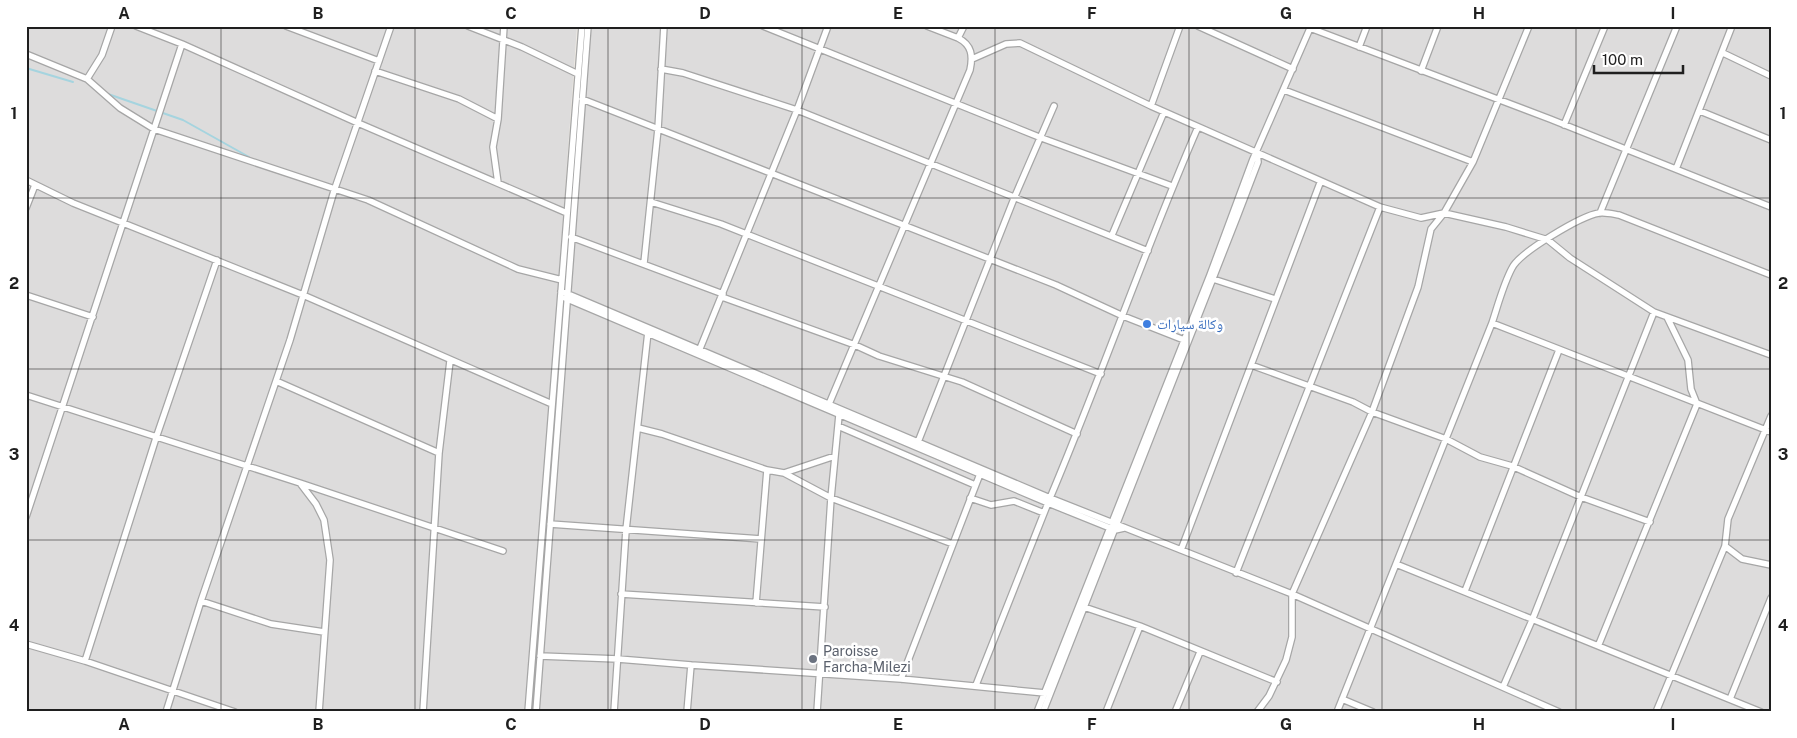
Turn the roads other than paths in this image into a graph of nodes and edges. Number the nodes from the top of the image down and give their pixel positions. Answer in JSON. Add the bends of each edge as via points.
{"nodes":[{"id":1,"x":112,"y":26,"type":"edge"},
{"id":2,"x":136,"y":26,"type":"edge"},
{"id":3,"x":286,"y":26,"type":"edge"},
{"id":4,"x":392,"y":26,"type":"edge"},
{"id":5,"x":468,"y":26,"type":"edge"},
{"id":6,"x":504,"y":26,"type":"edge"},
{"id":7,"x":582,"y":26,"type":"edge"},
{"id":8,"x":588,"y":26,"type":"edge"},
{"id":9,"x":664,"y":26,"type":"edge"},
{"id":10,"x":763,"y":26,"type":"edge"},
{"id":11,"x":828,"y":26,"type":"edge"},
{"id":12,"x":927,"y":26,"type":"edge"},
{"id":13,"x":964,"y":26,"type":"edge"},
{"id":14,"x":1180,"y":26,"type":"edge"},
{"id":15,"x":1198,"y":26,"type":"edge"},
{"id":16,"x":1367,"y":26,"type":"edge"},
{"id":17,"x":1438,"y":26,"type":"edge"},
{"id":18,"x":1529,"y":26,"type":"edge"},
{"id":19,"x":1605,"y":26,"type":"edge"},
{"id":20,"x":1677,"y":26,"type":"edge"},
{"id":21,"x":1732,"y":26,"type":"edge"},
{"id":22,"x":1310,"y":27,"type":"edge"},
{"id":23,"x":958,"y":38,"type":"junction"},
{"id":24,"x":502,"y":40,"type":"junction"},
{"id":25,"x":182,"y":44,"type":"junction"},
{"id":26,"x":1359,"y":47,"type":"junction"},
{"id":27,"x":820,"y":48,"type":"junction"},
{"id":28,"x":1723,"y":53,"type":"junction"},
{"id":29,"x":26,"y":54,"type":"edge"},
{"id":30,"x":972,"y":59,"type":"junction"},
{"id":31,"x":379,"y":61,"type":"junction"},
{"id":32,"x":661,"y":69,"type":"junction"},
{"id":33,"x":1293,"y":69,"type":"junction"},
{"id":34,"x":1421,"y":70,"type":"junction"},
{"id":35,"x":375,"y":71,"type":"junction"},
{"id":36,"x":578,"y":74,"type":"junction"},
{"id":37,"x":1771,"y":76,"type":"edge"},
{"id":38,"x":86,"y":79,"type":"junction"},
{"id":39,"x":1284,"y":90,"type":"junction"},
{"id":40,"x":582,"y":99,"type":"junction"},
{"id":41,"x":1498,"y":100,"type":"junction"},
{"id":42,"x":956,"y":104,"type":"junction"},
{"id":43,"x":1054,"y":106,"type":"dead end"},
{"id":44,"x":1151,"y":106,"type":"junction"},
{"id":45,"x":797,"y":110,"type":"junction"},
{"id":46,"x":1700,"y":111,"type":"junction"},
{"id":47,"x":1164,"y":112,"type":"junction"},
{"id":48,"x":498,"y":119,"type":"junction"},
{"id":49,"x":358,"y":123,"type":"junction"},
{"id":50,"x":1564,"y":126,"type":"junction"},
{"id":51,"x":1198,"y":127,"type":"junction"},
{"id":52,"x":154,"y":129,"type":"junction"},
{"id":53,"x":658,"y":129,"type":"junction"},
{"id":54,"x":1039,"y":136,"type":"junction"},
{"id":55,"x":1771,"y":140,"type":"edge"},
{"id":56,"x":1628,"y":150,"type":"junction"},
{"id":57,"x":1257,"y":153,"type":"junction"},
{"id":58,"x":1472,"y":162,"type":"junction"},
{"id":59,"x":931,"y":163,"type":"junction"},
{"id":60,"x":1676,"y":169,"type":"junction"},
{"id":61,"x":771,"y":174,"type":"junction"},
{"id":62,"x":1138,"y":174,"type":"junction"},
{"id":63,"x":26,"y":180,"type":"edge"},
{"id":64,"x":1320,"y":182,"type":"junction"},
{"id":65,"x":498,"y":183,"type":"junction"},
{"id":66,"x":35,"y":185,"type":"junction"},
{"id":67,"x":1172,"y":186,"type":"junction"},
{"id":68,"x":334,"y":191,"type":"junction"},
{"id":69,"x":1015,"y":196,"type":"junction"},
{"id":70,"x":651,"y":202,"type":"junction"},
{"id":71,"x":1380,"y":207,"type":"junction"},
{"id":72,"x":1771,"y":207,"type":"edge"},
{"id":73,"x":26,"y":208,"type":"edge"},
{"id":74,"x":567,"y":213,"type":"junction"},
{"id":75,"x":1444,"y":213,"type":"junction"},
{"id":76,"x":1600,"y":213,"type":"junction"},
{"id":77,"x":125,"y":222,"type":"junction"},
{"id":78,"x":904,"y":227,"type":"junction"},
{"id":79,"x":747,"y":235,"type":"junction"},
{"id":80,"x":1112,"y":235,"type":"junction"},
{"id":81,"x":571,"y":237,"type":"junction"},
{"id":82,"x":1548,"y":240,"type":"junction"},
{"id":83,"x":1148,"y":251,"type":"junction"},
{"id":84,"x":217,"y":260,"type":"junction"},
{"id":85,"x":990,"y":261,"type":"junction"},
{"id":86,"x":644,"y":263,"type":"junction"},
{"id":87,"x":1771,"y":275,"type":"edge"},
{"id":88,"x":1213,"y":279,"type":"junction"},
{"id":89,"x":562,"y":280,"type":"junction"},
{"id":90,"x":879,"y":287,"type":"junction"},
{"id":91,"x":26,"y":295,"type":"edge"},
{"id":92,"x":303,"y":295,"type":"junction"},
{"id":93,"x":564,"y":295,"type":"junction"},
{"id":94,"x":722,"y":296,"type":"junction"},
{"id":95,"x":1274,"y":300,"type":"junction"},
{"id":96,"x":1654,"y":312,"type":"junction"},
{"id":97,"x":94,"y":316,"type":"junction"},
{"id":98,"x":1123,"y":316,"type":"junction"},
{"id":99,"x":1667,"y":318,"type":"junction"},
{"id":100,"x":967,"y":320,"type":"junction"},
{"id":101,"x":1492,"y":323,"type":"junction"},
{"id":102,"x":648,"y":332,"type":"junction"},
{"id":103,"x":1184,"y":340,"type":"junction"},
{"id":104,"x":855,"y":346,"type":"junction"},
{"id":105,"x":1559,"y":350,"type":"junction"},
{"id":106,"x":699,"y":351,"type":"junction"},
{"id":107,"x":1771,"y":355,"type":"edge"},
{"id":108,"x":450,"y":361,"type":"junction"},
{"id":109,"x":1251,"y":365,"type":"junction"},
{"id":110,"x":1101,"y":374,"type":"junction"},
{"id":111,"x":942,"y":376,"type":"junction"},
{"id":112,"x":1628,"y":378,"type":"junction"},
{"id":113,"x":276,"y":381,"type":"junction"},
{"id":114,"x":1309,"y":386,"type":"junction"},
{"id":115,"x":26,"y":394,"type":"edge"},
{"id":116,"x":552,"y":404,"type":"junction"},
{"id":117,"x":829,"y":404,"type":"junction"},
{"id":118,"x":1697,"y":404,"type":"junction"},
{"id":119,"x":64,"y":406,"type":"junction"},
{"id":120,"x":1372,"y":412,"type":"junction"},
{"id":121,"x":839,"y":414,"type":"junction"},
{"id":122,"x":1771,"y":416,"type":"edge"},
{"id":123,"x":838,"y":426,"type":"junction"},
{"id":124,"x":638,"y":428,"type":"junction"},
{"id":125,"x":1768,"y":431,"type":"edge"},
{"id":126,"x":1077,"y":434,"type":"junction"},
{"id":127,"x":156,"y":438,"type":"junction"},
{"id":128,"x":1446,"y":439,"type":"junction"},
{"id":129,"x":918,"y":442,"type":"junction"},
{"id":130,"x":438,"y":453,"type":"junction"},
{"id":131,"x":835,"y":456,"type":"junction"},
{"id":132,"x":247,"y":465,"type":"junction"},
{"id":133,"x":1512,"y":466,"type":"junction"},
{"id":134,"x":767,"y":470,"type":"junction"},
{"id":135,"x":784,"y":473,"type":"junction"},
{"id":136,"x":980,"y":474,"type":"junction"},
{"id":137,"x":300,"y":483,"type":"junction"},
{"id":138,"x":975,"y":485,"type":"junction"},
{"id":139,"x":1581,"y":497,"type":"junction"},
{"id":140,"x":830,"y":498,"type":"junction"},
{"id":141,"x":970,"y":498,"type":"junction"},
{"id":142,"x":1049,"y":501,"type":"junction"},
{"id":143,"x":1044,"y":513,"type":"junction"},
{"id":144,"x":26,"y":516,"type":"edge"},
{"id":145,"x":1115,"y":522,"type":"junction"},
{"id":146,"x":1650,"y":522,"type":"junction"},
{"id":147,"x":550,"y":524,"type":"junction"},
{"id":148,"x":1124,"y":528,"type":"junction"},
{"id":149,"x":435,"y":529,"type":"junction"},
{"id":150,"x":1112,"y":529,"type":"junction"},
{"id":151,"x":626,"y":530,"type":"junction"},
{"id":152,"x":761,"y":538,"type":"junction"},
{"id":153,"x":953,"y":544,"type":"junction"},
{"id":154,"x":1725,"y":546,"type":"junction"},
{"id":155,"x":1181,"y":550,"type":"junction"},
{"id":156,"x":502,"y":551,"type":"dead end"},
{"id":157,"x":1396,"y":564,"type":"junction"},
{"id":158,"x":1771,"y":565,"type":"edge"},
{"id":159,"x":1236,"y":573,"type":"junction"},
{"id":160,"x":1466,"y":591,"type":"junction"},
{"id":161,"x":621,"y":594,"type":"junction"},
{"id":162,"x":1292,"y":594,"type":"junction"},
{"id":163,"x":1771,"y":598,"type":"edge"},
{"id":164,"x":201,"y":601,"type":"junction"},
{"id":165,"x":756,"y":603,"type":"junction"},
{"id":166,"x":825,"y":607,"type":"junction"},
{"id":167,"x":1084,"y":607,"type":"junction"},
{"id":168,"x":1533,"y":618,"type":"junction"},
{"id":169,"x":1140,"y":626,"type":"junction"},
{"id":170,"x":1370,"y":630,"type":"junction"},
{"id":171,"x":324,"y":632,"type":"junction"},
{"id":172,"x":26,"y":644,"type":"edge"},
{"id":173,"x":1599,"y":644,"type":"junction"},
{"id":174,"x":1200,"y":652,"type":"junction"},
{"id":175,"x":540,"y":656,"type":"junction"},
{"id":176,"x":618,"y":659,"type":"junction"},
{"id":177,"x":85,"y":661,"type":"junction"},
{"id":178,"x":691,"y":665,"type":"junction"},
{"id":179,"x":820,"y":674,"type":"junction"},
{"id":180,"x":1672,"y":674,"type":"junction"},
{"id":181,"x":901,"y":679,"type":"junction"},
{"id":182,"x":1277,"y":682,"type":"junction"},
{"id":183,"x":976,"y":685,"type":"junction"},
{"id":184,"x":1502,"y":687,"type":"junction"},
{"id":185,"x":174,"y":691,"type":"junction"},
{"id":186,"x":1045,"y":693,"type":"junction"},
{"id":187,"x":1342,"y":699,"type":"junction"},
{"id":188,"x":1730,"y":699,"type":"junction"},
{"id":189,"x":166,"y":712,"type":"edge"},
{"id":190,"x":235,"y":712,"type":"edge"},
{"id":191,"x":319,"y":712,"type":"edge"},
{"id":192,"x":423,"y":712,"type":"edge"},
{"id":193,"x":528,"y":712,"type":"edge"},
{"id":194,"x":536,"y":712,"type":"edge"},
{"id":195,"x":614,"y":712,"type":"edge"},
{"id":196,"x":687,"y":712,"type":"edge"},
{"id":197,"x":816,"y":712,"type":"edge"},
{"id":198,"x":1038,"y":712,"type":"edge"},
{"id":199,"x":1043,"y":712,"type":"edge"},
{"id":200,"x":1106,"y":712,"type":"edge"},
{"id":201,"x":1175,"y":712,"type":"edge"},
{"id":202,"x":1257,"y":712,"type":"edge"},
{"id":203,"x":1337,"y":712,"type":"edge"},
{"id":204,"x":1373,"y":712,"type":"edge"},
{"id":205,"x":1559,"y":712,"type":"edge"},
{"id":206,"x":1656,"y":712,"type":"edge"},
{"id":207,"x":1761,"y":712,"type":"edge"}],
"edges":[{"from":1,"to":38,"type":"street","via":[[102,55]]},
{"from":2,"to":25,"type":"street"},
{"from":3,"to":31,"type":"street"},
{"from":4,"to":31,"type":"street"},
{"from":5,"to":24,"type":"street"},
{"from":6,"to":24,"type":"street"},
{"from":7,"to":36,"type":"street"},
{"from":8,"to":40,"type":"street"},
{"from":9,"to":32,"type":"street"},
{"from":10,"to":27,"type":"street"},
{"from":11,"to":27,"type":"street"},
{"from":12,"to":23,"type":"street"},
{"from":13,"to":23,"type":"street"},
{"from":14,"to":44,"type":"street"},
{"from":15,"to":33,"type":"street"},
{"from":16,"to":26,"type":"street"},
{"from":17,"to":34,"type":"street"},
{"from":18,"to":41,"type":"street"},
{"from":19,"to":50,"type":"street"},
{"from":20,"to":56,"type":"street"},
{"from":21,"to":28,"type":"street"},
{"from":22,"to":26,"type":"street"},
{"from":22,"to":33,"type":"street"},
{"from":23,"to":30,"type":"street","via":[[971,51]]},
{"from":24,"to":36,"type":"street"},
{"from":24,"to":48,"type":"street"},
{"from":25,"to":49,"type":"street"},
{"from":25,"to":52,"type":"street"},
{"from":26,"to":34,"type":"street"},
{"from":27,"to":42,"type":"street"},
{"from":27,"to":45,"type":"street"},
{"from":28,"to":37,"type":"street"},
{"from":28,"to":46,"type":"street"},
{"from":29,"to":38,"type":"street"},
{"from":30,"to":42,"type":"street"},
{"from":30,"to":44,"type":"street","via":[[1006,44],[1020,44]]},
{"from":31,"to":35,"type":"street"},
{"from":32,"to":45,"type":"street","via":[[683,73]]},
{"from":32,"to":53,"type":"street"},
{"from":33,"to":39,"type":"street"},
{"from":34,"to":41,"type":"street"},
{"from":35,"to":48,"type":"street","via":[[459,99]]},
{"from":35,"to":49,"type":"street"},
{"from":36,"to":74,"type":"street"},
{"from":38,"to":52,"type":"street","via":[[120,108]]},
{"from":39,"to":57,"type":"street"},
{"from":39,"to":58,"type":"street"},
{"from":40,"to":53,"type":"street"},
{"from":40,"to":81,"type":"street"},
{"from":41,"to":50,"type":"street"},
{"from":41,"to":58,"type":"street"},
{"from":42,"to":54,"type":"street"},
{"from":42,"to":59,"type":"street"},
{"from":43,"to":54,"type":"street"},
{"from":44,"to":47,"type":"street"},
{"from":45,"to":59,"type":"street"},
{"from":45,"to":61,"type":"street"},
{"from":46,"to":55,"type":"street"},
{"from":46,"to":60,"type":"street"},
{"from":47,"to":51,"type":"street"},
{"from":47,"to":62,"type":"street"},
{"from":48,"to":65,"type":"street","via":[[493,147]]},
{"from":49,"to":65,"type":"street"},
{"from":49,"to":68,"type":"street"},
{"from":50,"to":56,"type":"street"},
{"from":51,"to":57,"type":"street"},
{"from":51,"to":67,"type":"street"},
{"from":52,"to":68,"type":"street"},
{"from":52,"to":77,"type":"street"},
{"from":53,"to":61,"type":"street"},
{"from":53,"to":70,"type":"street"},
{"from":54,"to":62,"type":"street"},
{"from":54,"to":69,"type":"street"},
{"from":56,"to":60,"type":"street"},
{"from":56,"to":76,"type":"street"},
{"from":57,"to":64,"type":"street"},
{"from":57,"to":88,"type":"street","via":[[1258,162]]},
{"from":57,"to":103,"type":"street"},
{"from":58,"to":75,"type":"street"},
{"from":59,"to":69,"type":"street"},
{"from":59,"to":78,"type":"street"},
{"from":60,"to":72,"type":"street"},
{"from":61,"to":78,"type":"street"},
{"from":61,"to":79,"type":"street"},
{"from":62,"to":67,"type":"street"},
{"from":62,"to":80,"type":"street"},
{"from":63,"to":66,"type":"street"},
{"from":64,"to":71,"type":"street"},
{"from":64,"to":95,"type":"street"},
{"from":65,"to":74,"type":"street"},
{"from":66,"to":73,"type":"street"},
{"from":66,"to":77,"type":"street"},
{"from":67,"to":83,"type":"street"},
{"from":68,"to":89,"type":"street","via":[[368,200],[518,269]]},
{"from":68,"to":92,"type":"street"},
{"from":69,"to":80,"type":"street"},
{"from":69,"to":85,"type":"street"},
{"from":70,"to":79,"type":"street"},
{"from":70,"to":86,"type":"street"},
{"from":71,"to":75,"type":"street","via":[[1422,218]]},
{"from":71,"to":114,"type":"street"},
{"from":74,"to":89,"type":"street"},
{"from":75,"to":82,"type":"street"},
{"from":75,"to":120,"type":"street","via":[[1431,229],[1418,286]]},
{"from":76,"to":82,"type":"street","via":[[1582,218]]},
{"from":76,"to":87,"type":"street","via":[[1619,215]]},
{"from":77,"to":84,"type":"street"},
{"from":77,"to":97,"type":"street"},
{"from":78,"to":85,"type":"street"},
{"from":78,"to":90,"type":"street"},
{"from":79,"to":90,"type":"street"},
{"from":79,"to":94,"type":"street"},
{"from":80,"to":83,"type":"street"},
{"from":81,"to":86,"type":"street"},
{"from":81,"to":93,"type":"street"},
{"from":82,"to":96,"type":"street","via":[[1586,269]]},
{"from":82,"to":101,"type":"street","via":[[1525,254],[1512,268]]},
{"from":83,"to":98,"type":"street"},
{"from":84,"to":92,"type":"street"},
{"from":84,"to":127,"type":"street"},
{"from":85,"to":98,"type":"street","via":[[1056,285]]},
{"from":85,"to":100,"type":"street"},
{"from":86,"to":94,"type":"street"},
{"from":88,"to":95,"type":"street"},
{"from":88,"to":145,"type":"street"},
{"from":89,"to":93,"type":"street"},
{"from":90,"to":100,"type":"street"},
{"from":90,"to":104,"type":"street"},
{"from":91,"to":97,"type":"street"},
{"from":92,"to":108,"type":"street"},
{"from":92,"to":113,"type":"street"},
{"from":93,"to":102,"type":"street"},
{"from":93,"to":106,"type":"street"},
{"from":93,"to":116,"type":"street"},
{"from":93,"to":147,"type":"street"},
{"from":94,"to":104,"type":"street"},
{"from":94,"to":106,"type":"street"},
{"from":95,"to":109,"type":"street"},
{"from":96,"to":99,"type":"street"},
{"from":96,"to":112,"type":"street"},
{"from":97,"to":119,"type":"street"},
{"from":98,"to":103,"type":"street"},
{"from":98,"to":110,"type":"street"},
{"from":99,"to":107,"type":"street"},
{"from":99,"to":118,"type":"street","via":[[1688,360],[1691,389]]},
{"from":100,"to":110,"type":"street"},
{"from":100,"to":111,"type":"street"},
{"from":101,"to":105,"type":"street"},
{"from":101,"to":128,"type":"street"},
{"from":102,"to":106,"type":"street"},
{"from":102,"to":124,"type":"street"},
{"from":103,"to":145,"type":"street"},
{"from":104,"to":111,"type":"street"},
{"from":104,"to":117,"type":"street"},
{"from":105,"to":112,"type":"street"},
{"from":105,"to":133,"type":"street"},
{"from":106,"to":117,"type":"street"},
{"from":106,"to":121,"type":"street"},
{"from":108,"to":116,"type":"street"},
{"from":108,"to":130,"type":"street"},
{"from":109,"to":114,"type":"street"},
{"from":109,"to":155,"type":"street"},
{"from":110,"to":126,"type":"street"},
{"from":111,"to":126,"type":"street","via":[[988,393]]},
{"from":111,"to":129,"type":"street"},
{"from":112,"to":118,"type":"street"},
{"from":112,"to":139,"type":"street"},
{"from":113,"to":130,"type":"street"},
{"from":113,"to":132,"type":"street"},
{"from":114,"to":120,"type":"street"},
{"from":114,"to":159,"type":"street"},
{"from":115,"to":119,"type":"street"},
{"from":116,"to":193,"type":"street"},
{"from":117,"to":129,"type":"street"},
{"from":118,"to":125,"type":"street"},
{"from":118,"to":146,"type":"street"},
{"from":119,"to":127,"type":"street"},
{"from":119,"to":144,"type":"street"},
{"from":120,"to":128,"type":"street"},
{"from":120,"to":162,"type":"street"},
{"from":121,"to":123,"type":"street"},
{"from":121,"to":136,"type":"street"},
{"from":122,"to":125,"type":"street"},
{"from":123,"to":131,"type":"street"},
{"from":123,"to":138,"type":"street"},
{"from":124,"to":134,"type":"street"},
{"from":124,"to":151,"type":"street"},
{"from":125,"to":154,"type":"street","via":[[1728,519]]},
{"from":126,"to":142,"type":"street"},
{"from":127,"to":132,"type":"street"},
{"from":127,"to":177,"type":"street"},
{"from":128,"to":133,"type":"street","via":[[1480,457]]},
{"from":128,"to":157,"type":"street"},
{"from":129,"to":142,"type":"street"},
{"from":130,"to":149,"type":"street"},
{"from":131,"to":135,"type":"street"},
{"from":131,"to":140,"type":"street"},
{"from":132,"to":137,"type":"street"},
{"from":132,"to":164,"type":"street"},
{"from":133,"to":139,"type":"street"},
{"from":133,"to":160,"type":"street"},
{"from":134,"to":135,"type":"street"},
{"from":134,"to":152,"type":"street"},
{"from":135,"to":140,"type":"street"},
{"from":136,"to":138,"type":"street"},
{"from":136,"to":142,"type":"street"},
{"from":137,"to":149,"type":"street"},
{"from":137,"to":171,"type":"street","via":[[316,504],[327,536],[330,577]]},
{"from":138,"to":141,"type":"street"},
{"from":139,"to":146,"type":"street"},
{"from":139,"to":168,"type":"street"},
{"from":140,"to":153,"type":"street"},
{"from":140,"to":166,"type":"street"},
{"from":141,"to":143,"type":"street","via":[[991,505],[1014,500]]},
{"from":141,"to":153,"type":"street"},
{"from":142,"to":143,"type":"street"},
{"from":142,"to":145,"type":"street"},
{"from":142,"to":150,"type":"street"},
{"from":143,"to":183,"type":"street"},
{"from":145,"to":148,"type":"street"},
{"from":145,"to":150,"type":"street"},
{"from":146,"to":173,"type":"street"},
{"from":147,"to":151,"type":"street"},
{"from":147,"to":175,"type":"street"},
{"from":148,"to":150,"type":"street"},
{"from":148,"to":155,"type":"street"},
{"from":149,"to":156,"type":"street"},
{"from":149,"to":192,"type":"street"},
{"from":150,"to":167,"type":"street"},
{"from":150,"to":186,"type":"street"},
{"from":151,"to":152,"type":"street"},
{"from":151,"to":161,"type":"street"},
{"from":152,"to":165,"type":"street"},
{"from":153,"to":181,"type":"street"},
{"from":154,"to":158,"type":"street","via":[[1742,559]]},
{"from":154,"to":180,"type":"street"},
{"from":155,"to":159,"type":"street"},
{"from":157,"to":160,"type":"street"},
{"from":157,"to":170,"type":"street"},
{"from":159,"to":162,"type":"street"},
{"from":160,"to":168,"type":"street"},
{"from":161,"to":165,"type":"street"},
{"from":161,"to":176,"type":"street"},
{"from":162,"to":170,"type":"street"},
{"from":162,"to":182,"type":"street","via":[[1292,637]]},
{"from":163,"to":188,"type":"street"},
{"from":164,"to":171,"type":"street","via":[[271,624]]},
{"from":164,"to":185,"type":"street"},
{"from":165,"to":166,"type":"street"},
{"from":166,"to":179,"type":"street"},
{"from":167,"to":169,"type":"street"},
{"from":167,"to":199,"type":"street"},
{"from":168,"to":173,"type":"street"},
{"from":168,"to":184,"type":"street"},
{"from":169,"to":174,"type":"street"},
{"from":169,"to":200,"type":"street"},
{"from":170,"to":184,"type":"street"},
{"from":170,"to":187,"type":"street"},
{"from":171,"to":191,"type":"street"},
{"from":172,"to":177,"type":"street"},
{"from":173,"to":180,"type":"street"},
{"from":174,"to":182,"type":"street"},
{"from":174,"to":201,"type":"street"},
{"from":175,"to":176,"type":"street"},
{"from":175,"to":194,"type":"street"},
{"from":176,"to":178,"type":"street"},
{"from":176,"to":195,"type":"street"},
{"from":177,"to":185,"type":"street"},
{"from":178,"to":179,"type":"street"},
{"from":178,"to":196,"type":"street"},
{"from":179,"to":181,"type":"street"},
{"from":179,"to":197,"type":"street"},
{"from":180,"to":188,"type":"street"},
{"from":180,"to":206,"type":"street"},
{"from":181,"to":183,"type":"street"},
{"from":182,"to":202,"type":"street"},
{"from":183,"to":186,"type":"street"},
{"from":184,"to":205,"type":"street"},
{"from":185,"to":189,"type":"street"},
{"from":185,"to":190,"type":"street"},
{"from":186,"to":198,"type":"street"},
{"from":187,"to":203,"type":"street"},
{"from":187,"to":204,"type":"street"},
{"from":188,"to":207,"type":"street"}]}
